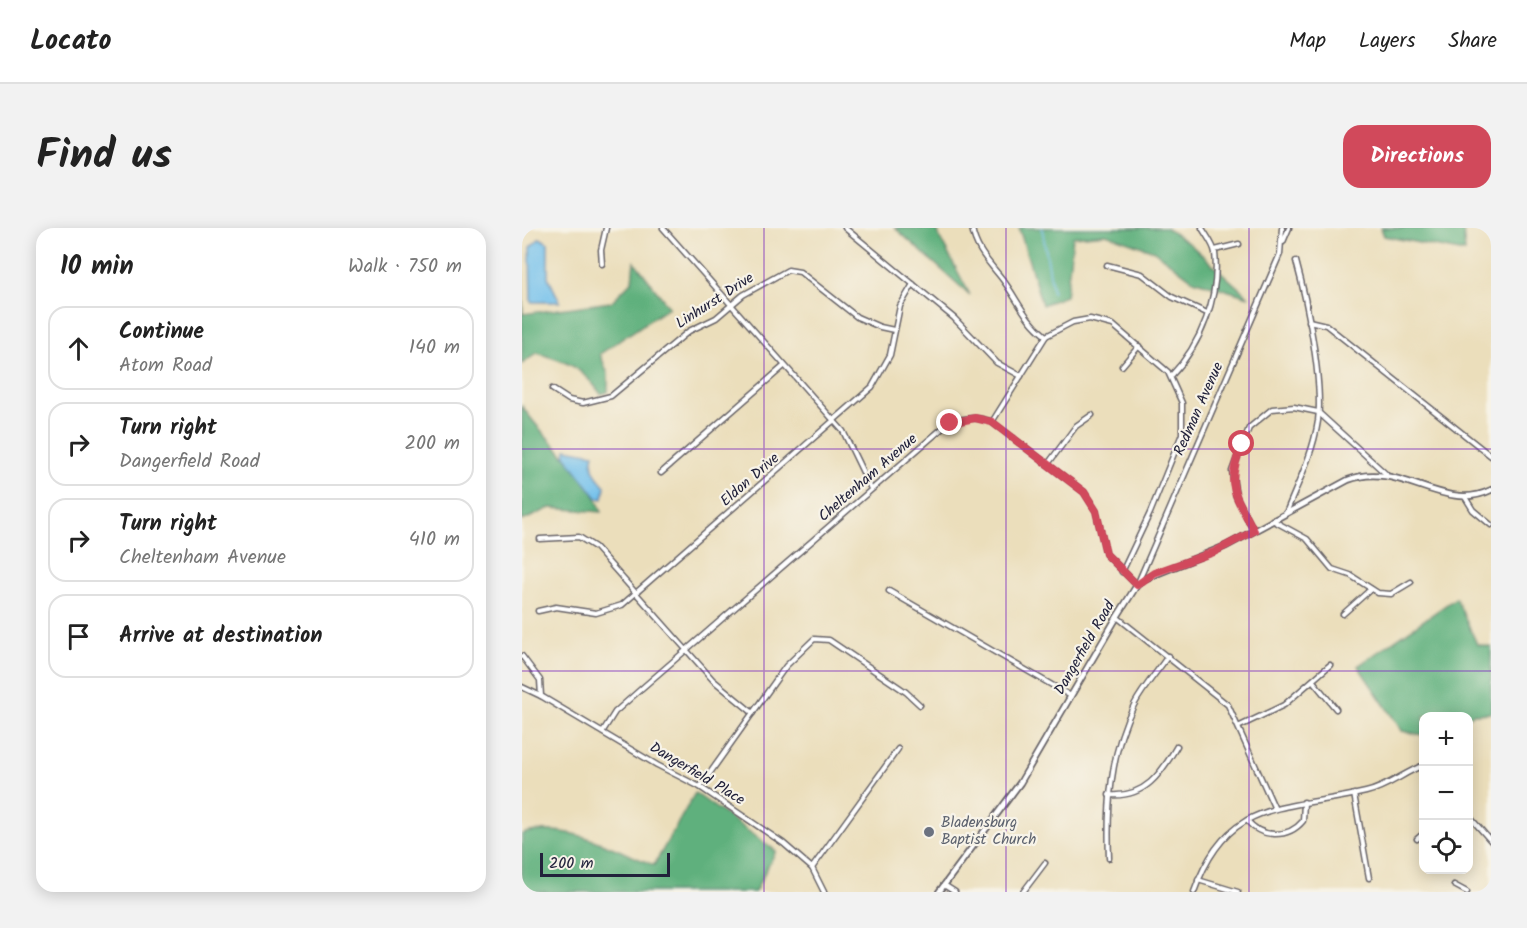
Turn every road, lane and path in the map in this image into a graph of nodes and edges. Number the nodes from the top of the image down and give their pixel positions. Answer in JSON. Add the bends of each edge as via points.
{"nodes":[{"id":1,"x":606,"y":228,"type":"edge"},
{"id":2,"x":663,"y":228,"type":"edge"},
{"id":3,"x":844,"y":228,"type":"edge"},
{"id":4,"x":972,"y":228,"type":"edge"},
{"id":5,"x":1202,"y":228,"type":"edge"},
{"id":6,"x":1282,"y":228,"type":"edge"},
{"id":7,"x":1289,"y":228,"type":"edge"},
{"id":8,"x":1283,"y":243,"type":"junction"},
{"id":9,"x":1239,"y":244,"type":"dead end"},
{"id":10,"x":1215,"y":250,"type":"junction"},
{"id":11,"x":1296,"y":261,"type":"dead end"},
{"id":12,"x":602,"y":264,"type":"dead end"},
{"id":13,"x":1107,"y":265,"type":"dead end"},
{"id":14,"x":914,"y":284,"type":"junction"},
{"id":15,"x":730,"y":306,"type":"junction"},
{"id":16,"x":1207,"y":313,"type":"junction"},
{"id":17,"x":1309,"y":321,"type":"junction"},
{"id":18,"x":894,"y":330,"type":"junction"},
{"id":19,"x":1046,"y":336,"type":"junction"},
{"id":20,"x":1139,"y":346,"type":"junction"},
{"id":21,"x":784,"y":366,"type":"junction"},
{"id":22,"x":1122,"y":366,"type":"dead end"},
{"id":23,"x":1171,"y":375,"type":"junction"},
{"id":24,"x":1021,"y":376,"type":"junction"},
{"id":25,"x":552,"y":389,"type":"dead end"},
{"id":26,"x":1318,"y":412,"type":"junction"},
{"id":27,"x":1092,"y":415,"type":"dead end"},
{"id":28,"x":834,"y":422,"type":"junction"},
{"id":29,"x":992,"y":422,"type":"junction"},
{"id":30,"x":1491,"y":456,"type":"edge"},
{"id":31,"x":1048,"y":464,"type":"junction"},
{"id":32,"x":662,"y":473,"type":"dead end"},
{"id":33,"x":1386,"y":474,"type":"junction"},
{"id":34,"x":872,"y":489,"type":"junction"},
{"id":35,"x":1491,"y":490,"type":"edge"},
{"id":36,"x":1465,"y":496,"type":"junction"},
{"id":37,"x":1286,"y":513,"type":"junction"},
{"id":38,"x":1272,"y":520,"type":"junction"},
{"id":39,"x":1491,"y":525,"type":"edge"},
{"id":40,"x":1254,"y":531,"type":"junction"},
{"id":41,"x":540,"y":539,"type":"dead end"},
{"id":42,"x":1122,"y":572,"type":"junction"},
{"id":43,"x":1411,"y":582,"type":"dead end"},
{"id":44,"x":1137,"y":585,"type":"junction"},
{"id":45,"x":1371,"y":589,"type":"junction"},
{"id":46,"x":889,"y":591,"type":"dead end"},
{"id":47,"x":638,"y":592,"type":"junction"},
{"id":48,"x":538,"y":610,"type":"dead end"},
{"id":49,"x":1343,"y":614,"type":"dead end"},
{"id":50,"x":1116,"y":617,"type":"junction"},
{"id":51,"x":686,"y":650,"type":"junction"},
{"id":52,"x":522,"y":656,"type":"edge"},
{"id":53,"x":1168,"y":656,"type":"junction"},
{"id":54,"x":1330,"y":665,"type":"dead end"},
{"id":55,"x":1313,"y":681,"type":"junction"},
{"id":56,"x":522,"y":687,"type":"edge"},
{"id":57,"x":541,"y":696,"type":"junction"},
{"id":58,"x":1071,"y":696,"type":"junction"},
{"id":59,"x":920,"y":705,"type":"dead end"},
{"id":60,"x":1336,"y":709,"type":"dead end"},
{"id":61,"x":753,"y":713,"type":"junction"},
{"id":62,"x":1240,"y":726,"type":"junction"},
{"id":63,"x":603,"y":731,"type":"junction"},
{"id":64,"x":1177,"y":746,"type":"dead end"},
{"id":65,"x":898,"y":749,"type":"dead end"},
{"id":66,"x":1422,"y":766,"type":"edge"},
{"id":67,"x":700,"y":787,"type":"junction"},
{"id":68,"x":1354,"y":794,"type":"junction"},
{"id":69,"x":1109,"y":795,"type":"junction"},
{"id":70,"x":1304,"y":802,"type":"junction"},
{"id":71,"x":1274,"y":807,"type":"junction"},
{"id":72,"x":1247,"y":820,"type":"junction"},
{"id":73,"x":1472,"y":820,"type":"edge"},
{"id":74,"x":1491,"y":841,"type":"edge"},
{"id":75,"x":1109,"y":858,"type":"dead end"},
{"id":76,"x":1045,"y":863,"type":"dead end"},
{"id":77,"x":812,"y":868,"type":"junction"},
{"id":78,"x":1369,"y":878,"type":"dead end"},
{"id":79,"x":1198,"y":880,"type":"junction"},
{"id":80,"x":944,"y":885,"type":"junction"},
{"id":81,"x":1454,"y":885,"type":"dead end"},
{"id":82,"x":824,"y":892,"type":"edge"},
{"id":83,"x":939,"y":892,"type":"edge"},
{"id":84,"x":955,"y":892,"type":"edge"},
{"id":85,"x":1023,"y":892,"type":"edge"},
{"id":86,"x":1194,"y":892,"type":"edge"},
{"id":87,"x":1238,"y":892,"type":"edge"},
{"id":88,"x":1467,"y":892,"type":"edge"}],
"edges":[{"from":1,"to":12,"type":"street"},
{"from":2,"to":15,"type":"street"},
{"from":3,"to":14,"type":"street"},
{"from":4,"to":19,"type":"street","via":[[982,255],[1028,321]]},
{"from":5,"to":10,"type":"street"},
{"from":6,"to":8,"type":"street"},
{"from":7,"to":8,"type":"street","name":"Redman Avenue"},
{"from":8,"to":44,"type":"street","name":"Redman Avenue"},
{"from":9,"to":10,"type":"street"},
{"from":10,"to":16,"type":"street","via":[[1216,282]]},
{"from":11,"to":17,"type":"street"},
{"from":13,"to":16,"type":"street","via":[[1142,274],[1172,297]]},
{"from":14,"to":18,"type":"street","name":"Eldon Drive","via":[[900,306]]},
{"from":14,"to":24,"type":"street","via":[[997,363]]},
{"from":15,"to":18,"type":"street","name":"Linhurst Drive","via":[[776,275],[793,269],[857,317]]},
{"from":15,"to":21,"type":"street"},
{"from":15,"to":25,"type":"street","name":"Linhurst Drive","via":[[689,331],[611,396],[583,403],[569,400]]},
{"from":16,"to":23,"type":"street","via":[[1190,353]]},
{"from":17,"to":26,"type":"street"},
{"from":17,"to":30,"type":"street","via":[[1326,325]]},
{"from":18,"to":28,"type":"street","name":"Eldon Drive","via":[[890,355],[879,378]]},
{"from":19,"to":20,"type":"street","via":[[1066,324],[1090,319],[1113,325]]},
{"from":19,"to":24,"type":"street"},
{"from":20,"to":22,"type":"street"},
{"from":20,"to":23,"type":"street"},
{"from":21,"to":28,"type":"street"},
{"from":21,"to":32,"type":"street"},
{"from":23,"to":42,"type":"street","via":[[1182,403],[1182,434]]},
{"from":24,"to":29,"type":"street"},
{"from":26,"to":33,"type":"street"},
{"from":26,"to":37,"type":"street","via":[[1306,465]]},
{"from":26,"to":40,"type":"street","via":[[1294,407],[1272,409],[1249,428],[1232,476],[1236,496]]},
{"from":27,"to":31,"type":"street","via":[[1076,426]]},
{"from":28,"to":34,"type":"street"},
{"from":28,"to":47,"type":"street","name":"Eldon Drive"},
{"from":29,"to":31,"type":"street"},
{"from":29,"to":34,"type":"street","name":"Cheltenham Avenue","via":[[975,418],[950,423]]},
{"from":31,"to":42,"type":"street","via":[[1090,500],[1099,522],[1103,549]]},
{"from":33,"to":36,"type":"street","name":"Dangerfield Road"},
{"from":33,"to":37,"type":"street","name":"Dangerfield Road","via":[[1355,477]]},
{"from":34,"to":51,"type":"street","name":"Cheltenham Avenue"},
{"from":35,"to":36,"type":"street","name":"Dangerfield Road"},
{"from":36,"to":39,"type":"street","via":[[1473,510]]},
{"from":37,"to":38,"type":"street","name":"Dangerfield Road"},
{"from":38,"to":40,"type":"street","name":"Dangerfield Road"},
{"from":38,"to":45,"type":"street","via":[[1307,539],[1332,569]]},
{"from":40,"to":44,"type":"street","name":"Dangerfield Road","via":[[1214,552],[1154,573]]},
{"from":41,"to":47,"type":"street","via":[[579,537],[595,547]]},
{"from":42,"to":44,"type":"street"},
{"from":43,"to":45,"type":"street","via":[[1387,595]]},
{"from":44,"to":50,"type":"street","name":"Dangerfield Road"},
{"from":45,"to":49,"type":"street"},
{"from":46,"to":58,"type":"street"},
{"from":47,"to":48,"type":"street","name":"Eldon Drive","via":[[622,605],[596,613],[556,607]]},
{"from":47,"to":51,"type":"street"},
{"from":50,"to":53,"type":"street"},
{"from":50,"to":58,"type":"street","name":"Dangerfield Road"},
{"from":51,"to":61,"type":"street","via":[[723,690]]},
{"from":51,"to":63,"type":"street","name":"Cheltenham Avenue","via":[[621,707]]},
{"from":52,"to":57,"type":"street","via":[[541,682]]},
{"from":53,"to":62,"type":"street","via":[[1224,700]]},
{"from":53,"to":69,"type":"street","via":[[1139,695],[1129,716]]},
{"from":54,"to":55,"type":"street"},
{"from":55,"to":60,"type":"street"},
{"from":55,"to":62,"type":"street","via":[[1284,705]]},
{"from":56,"to":57,"type":"street","name":"Dangerfield Place"},
{"from":57,"to":63,"type":"street","name":"Dangerfield Place"},
{"from":58,"to":80,"type":"street","name":"Dangerfield Road","via":[[1020,783]]},
{"from":59,"to":61,"type":"street","via":[[829,640],[820,638],[808,643],[790,661]]},
{"from":61,"to":67,"type":"street"},
{"from":62,"to":71,"type":"street"},
{"from":63,"to":67,"type":"street","name":"Dangerfield Place"},
{"from":64,"to":69,"type":"street","via":[[1152,783],[1127,795]]},
{"from":65,"to":77,"type":"street"},
{"from":66,"to":68,"type":"street","via":[[1389,784]]},
{"from":67,"to":77,"type":"street","name":"Dangerfield Place","via":[[783,843]]},
{"from":68,"to":70,"type":"street"},
{"from":68,"to":78,"type":"street"},
{"from":69,"to":75,"type":"street"},
{"from":70,"to":71,"type":"street"},
{"from":70,"to":72,"type":"street","via":[[1303,821],[1291,831],[1266,834]]},
{"from":71,"to":72,"type":"street"},
{"from":72,"to":79,"type":"street","via":[[1220,840]]},
{"from":73,"to":74,"type":"street"},
{"from":76,"to":85,"type":"street"},
{"from":77,"to":82,"type":"street","name":"Dangerfield Place"},
{"from":79,"to":86,"type":"street"},
{"from":79,"to":87,"type":"street"},
{"from":80,"to":83,"type":"street","name":"Dangerfield Road"},
{"from":80,"to":84,"type":"street"},
{"from":81,"to":88,"type":"street"}]}
